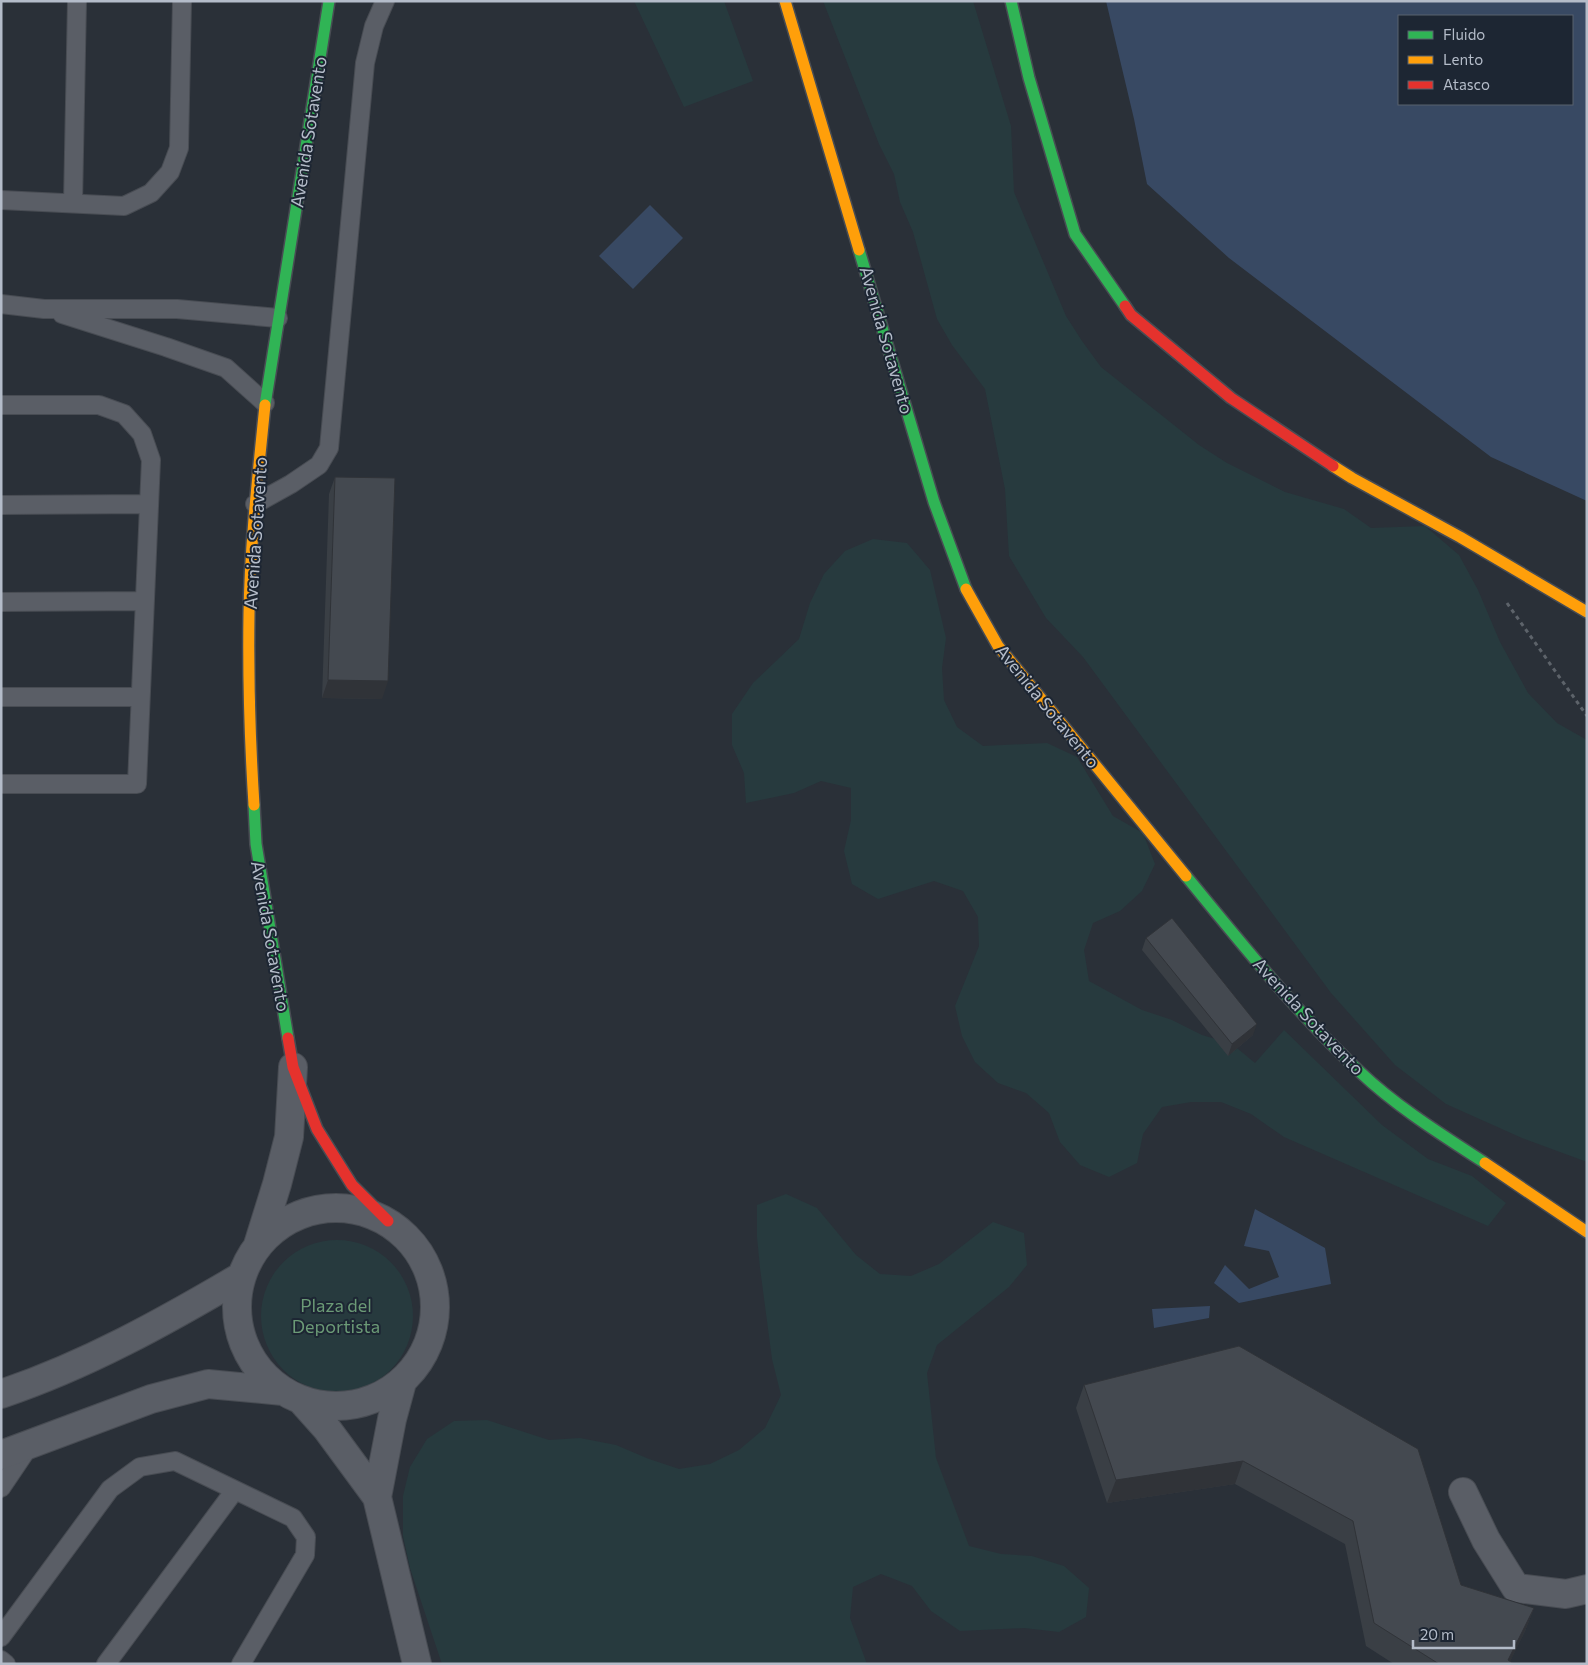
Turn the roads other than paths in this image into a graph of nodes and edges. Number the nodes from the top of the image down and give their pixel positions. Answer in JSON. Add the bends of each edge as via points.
{"nodes":[{"id":1,"x":77,"y":1,"type":"edge"},
{"id":2,"x":182,"y":1,"type":"edge"},
{"id":3,"x":330,"y":1,"type":"edge"},
{"id":4,"x":384,"y":1,"type":"edge"},
{"id":5,"x":785,"y":1,"type":"edge"},
{"id":6,"x":1011,"y":1,"type":"edge"},
{"id":7,"x":1,"y":200,"type":"edge"},
{"id":8,"x":74,"y":203,"type":"junction"},
{"id":9,"x":1,"y":304,"type":"edge"},
{"id":10,"x":44,"y":309,"type":"junction"},
{"id":11,"x":278,"y":318,"type":"junction"},
{"id":12,"x":265,"y":403,"type":"junction"},
{"id":13,"x":1,"y":405,"type":"edge"},
{"id":14,"x":149,"y":504,"type":"junction"},
{"id":15,"x":254,"y":504,"type":"junction"},
{"id":16,"x":1,"y":505,"type":"edge"},
{"id":17,"x":145,"y":601,"type":"junction"},
{"id":18,"x":1,"y":602,"type":"edge"},
{"id":19,"x":1587,"y":612,"type":"edge"},
{"id":20,"x":1,"y":697,"type":"edge"},
{"id":21,"x":140,"y":698,"type":"junction"},
{"id":22,"x":1,"y":784,"type":"edge"},
{"id":23,"x":293,"y":1067,"type":"junction"},
{"id":24,"x":388,"y":1221,"type":"junction"},
{"id":25,"x":1587,"y":1232,"type":"edge"},
{"id":26,"x":258,"y":1246,"type":"junction"},
{"id":27,"x":242,"y":1276,"type":"junction"},
{"id":28,"x":402,"y":1382,"type":"junction"},
{"id":29,"x":1,"y":1394,"type":"edge"},
{"id":30,"x":292,"y":1396,"type":"junction"},
{"id":31,"x":31,"y":1444,"type":"junction"},
{"id":32,"x":1,"y":1455,"type":"edge"},
{"id":33,"x":1,"y":1488,"type":"edge"},
{"id":34,"x":235,"y":1490,"type":"junction"},
{"id":35,"x":1463,"y":1492,"type":"dead end"},
{"id":36,"x":377,"y":1497,"type":"junction"},
{"id":37,"x":1587,"y":1589,"type":"edge"},
{"id":38,"x":1,"y":1637,"type":"edge"},
{"id":39,"x":1,"y":1660,"type":"edge"},
{"id":40,"x":6,"y":1664,"type":"edge"},
{"id":41,"x":106,"y":1664,"type":"edge"},
{"id":42,"x":240,"y":1664,"type":"edge"},
{"id":43,"x":417,"y":1664,"type":"edge"}],
"edges":[{"from":1,"to":8,"type":"lane"},
{"from":2,"to":8,"type":"lane","via":[[179,148],[170,172],[151,193],[124,206]]},
{"from":3,"to":11,"type":"street","name":"Avenida Sotavento"},
{"from":4,"to":15,"type":"lane","via":[[365,63],[329,448],[319,465]]},
{"from":5,"to":25,"type":"street","name":"Avenida Sotavento","via":[[934,502],[965,588],[998,646],[1237,938],[1308,1020],[1361,1073],[1416,1117]]},
{"from":6,"to":19,"type":"street","via":[[1029,78],[1075,234],[1131,315],[1231,398],[1352,478]]},
{"from":7,"to":8,"type":"lane"},
{"from":9,"to":10,"type":"lane"},
{"from":10,"to":11,"type":"lane","via":[[177,309]]},
{"from":10,"to":12,"type":"lane","via":[[226,368]]},
{"from":11,"to":12,"type":"street","name":"Avenida Sotavento"},
{"from":12,"to":15,"type":"street","name":"Avenida Sotavento"},
{"from":13,"to":14,"type":"lane","via":[[99,405],[124,414],[142,434],[151,460]]},
{"from":14,"to":16,"type":"lane"},
{"from":14,"to":17,"type":"lane"},
{"from":15,"to":23,"type":"street","name":"Avenida Sotavento","via":[[249,699],[256,844]]},
{"from":17,"to":18,"type":"lane"},
{"from":17,"to":21,"type":"lane"},
{"from":20,"to":21,"type":"lane"},
{"from":21,"to":22,"type":"lane","via":[[137,784]]},
{"from":23,"to":24,"type":"street","name":"Avenida Sotavento","via":[[317,1129],[352,1185]]},
{"from":23,"to":26,"type":"street","name":"Avenida Sotavento","via":[[289,1137]]},
{"from":24,"to":26,"type":"street","via":[[355,1208],[319,1208],[285,1222]]},
{"from":24,"to":28,"type":"street","via":[[416,1246],[433,1279],[434,1288],[436,1316],[425,1352]]},
{"from":26,"to":27,"type":"street"},
{"from":27,"to":29,"type":"street","via":[[117,1346]]},
{"from":27,"to":30,"type":"street","via":[[236,1308],[242,1341],[258,1370]]},
{"from":28,"to":30,"type":"street","via":[[372,1400],[337,1407]]},
{"from":28,"to":36,"type":"street"},
{"from":30,"to":31,"type":"street","via":[[208,1384],[151,1399]]},
{"from":30,"to":36,"type":"street","via":[[327,1429]]},
{"from":31,"to":32,"type":"street"},
{"from":31,"to":33,"type":"lane"},
{"from":34,"to":38,"type":"lane","via":[[176,1461],[140,1467],[110,1488]]},
{"from":34,"to":41,"type":"lane"},
{"from":34,"to":42,"type":"lane","via":[[293,1518],[306,1537],[305,1555]]},
{"from":35,"to":37,"type":"street","via":[[1486,1540],[1516,1588],[1566,1594]]},
{"from":36,"to":43,"type":"street"},
{"from":39,"to":40,"type":"lane"}]}
